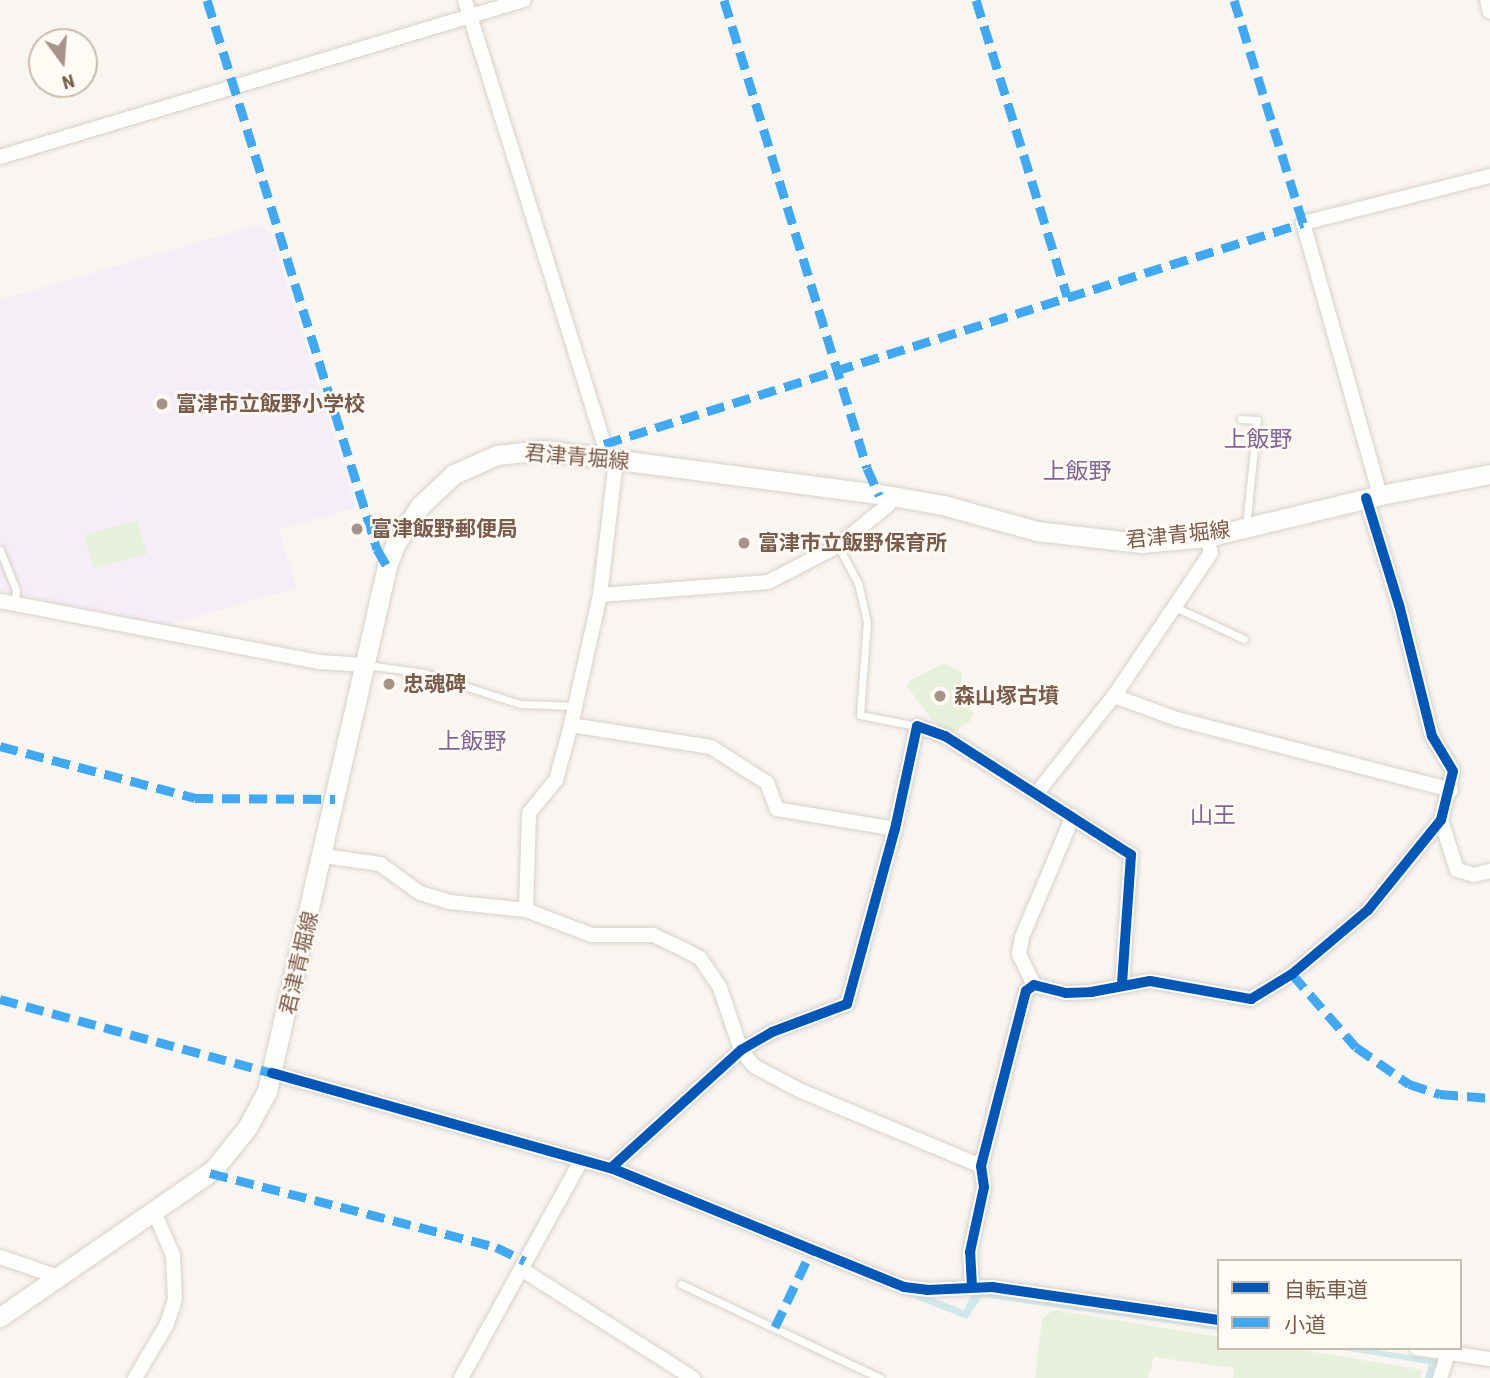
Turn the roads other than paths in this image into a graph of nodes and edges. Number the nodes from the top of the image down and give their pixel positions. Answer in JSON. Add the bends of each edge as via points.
{"nodes":[{"id":1,"x":465,"y":0,"type":"edge"},
{"id":2,"x":524,"y":0,"type":"edge"},
{"id":3,"x":1487,"y":0,"type":"edge"},
{"id":4,"x":1490,"y":12,"type":"edge"},
{"id":5,"x":470,"y":17,"type":"junction"},
{"id":6,"x":0,"y":157,"type":"edge"},
{"id":7,"x":1490,"y":176,"type":"edge"},
{"id":8,"x":1241,"y":419,"type":"dead end"},
{"id":9,"x":609,"y":459,"type":"junction"},
{"id":10,"x":1490,"y":474,"type":"edge"},
{"id":11,"x":892,"y":496,"type":"junction"},
{"id":12,"x":1373,"y":496,"type":"junction"},
{"id":13,"x":1246,"y":527,"type":"junction"},
{"id":14,"x":1208,"y":537,"type":"junction"},
{"id":15,"x":838,"y":546,"type":"junction"},
{"id":16,"x":0,"y":550,"type":"edge"},
{"id":17,"x":600,"y":595,"type":"junction"},
{"id":18,"x":7,"y":602,"type":"edge"},
{"id":19,"x":1174,"y":607,"type":"junction"},
{"id":20,"x":1244,"y":639,"type":"dead end"},
{"id":21,"x":363,"y":665,"type":"junction"},
{"id":22,"x":1114,"y":696,"type":"junction"},
{"id":23,"x":575,"y":706,"type":"junction"},
{"id":24,"x":571,"y":725,"type":"junction"},
{"id":25,"x":916,"y":726,"type":"junction"},
{"id":26,"x":1451,"y":790,"type":"junction"},
{"id":27,"x":1036,"y":794,"type":"junction"},
{"id":28,"x":1073,"y":816,"type":"junction"},
{"id":29,"x":1441,"y":820,"type":"junction"},
{"id":30,"x":895,"y":829,"type":"junction"},
{"id":31,"x":324,"y":856,"type":"junction"},
{"id":32,"x":1490,"y":872,"type":"edge"},
{"id":33,"x":526,"y":910,"type":"junction"},
{"id":34,"x":1034,"y":985,"type":"junction"},
{"id":35,"x":1122,"y":985,"type":"junction"},
{"id":36,"x":741,"y":1050,"type":"junction"},
{"id":37,"x":272,"y":1073,"type":"junction"},
{"id":38,"x":580,"y":1162,"type":"junction"},
{"id":39,"x":981,"y":1166,"type":"junction"},
{"id":40,"x":611,"y":1168,"type":"junction"},
{"id":41,"x":155,"y":1214,"type":"junction"},
{"id":42,"x":0,"y":1257,"type":"edge"},
{"id":43,"x":521,"y":1269,"type":"junction"},
{"id":44,"x":61,"y":1278,"type":"junction"},
{"id":45,"x":681,"y":1284,"type":"dead end"},
{"id":46,"x":972,"y":1287,"type":"junction"},
{"id":47,"x":0,"y":1317,"type":"edge"},
{"id":48,"x":1217,"y":1320,"type":"edge"},
{"id":49,"x":1429,"y":1350,"type":"edge"},
{"id":50,"x":1448,"y":1353,"type":"junction"},
{"id":51,"x":1490,"y":1359,"type":"edge"},
{"id":52,"x":135,"y":1378,"type":"edge"},
{"id":53,"x":461,"y":1378,"type":"edge"},
{"id":54,"x":693,"y":1378,"type":"edge"},
{"id":55,"x":880,"y":1378,"type":"edge"},
{"id":56,"x":1440,"y":1378,"type":"edge"}],
"edges":[{"from":1,"to":5,"type":"street"},
{"from":2,"to":5,"type":"street"},
{"from":3,"to":4,"type":"street"},
{"from":5,"to":6,"type":"street"},
{"from":5,"to":9,"type":"street"},
{"from":7,"to":12,"type":"street","via":[[1303,223]]},
{"from":8,"to":13,"type":"lane","via":[[1256,420]]},
{"from":9,"to":11,"type":"main road","name":"君津青堀線"},
{"from":9,"to":17,"type":"street"},
{"from":9,"to":21,"type":"main road","name":"君津青堀線","via":[[543,450],[497,455],[454,474],[437,488],[396,542]]},
{"from":10,"to":12,"type":"main road","name":"君津青堀線"},
{"from":11,"to":14,"type":"main road","name":"君津青堀線","via":[[1089,540],[1141,543]]},
{"from":11,"to":15,"type":"street","via":[[888,505]]},
{"from":12,"to":13,"type":"main road","name":"君津青堀線"},
{"from":12,"to":26,"type":"street","via":[[1432,736],[1453,771]]},
{"from":13,"to":14,"type":"main road","name":"君津青堀線"},
{"from":14,"to":19,"type":"street","via":[[1211,553]]},
{"from":15,"to":17,"type":"street","via":[[768,582]]},
{"from":15,"to":25,"type":"lane","via":[[858,583],[867,621],[860,715]]},
{"from":16,"to":18,"type":"lane","via":[[16,590]]},
{"from":17,"to":23,"type":"street"},
{"from":18,"to":21,"type":"street","via":[[321,662]]},
{"from":19,"to":20,"type":"lane"},
{"from":19,"to":22,"type":"street"},
{"from":21,"to":23,"type":"lane","via":[[414,671],[520,704]]},
{"from":21,"to":31,"type":"main road","name":"君津青堀線"},
{"from":22,"to":26,"type":"street","via":[[1177,719]]},
{"from":22,"to":27,"type":"street"},
{"from":23,"to":24,"type":"street"},
{"from":24,"to":30,"type":"street","via":[[711,747],[767,783],[777,810]]},
{"from":24,"to":33,"type":"street","via":[[556,780],[529,813]]},
{"from":25,"to":27,"type":"street","via":[[944,737]]},
{"from":25,"to":30,"type":"street"},
{"from":26,"to":29,"type":"street"},
{"from":27,"to":28,"type":"street"},
{"from":28,"to":34,"type":"street","via":[[1022,937],[1019,954]]},
{"from":28,"to":35,"type":"street","via":[[1131,855]]},
{"from":29,"to":32,"type":"street","via":[[1457,870],[1474,875]]},
{"from":29,"to":35,"type":"street","via":[[1368,910],[1261,994],[1251,999],[1150,981]]},
{"from":30,"to":36,"type":"street","via":[[847,1004],[772,1032]]},
{"from":31,"to":33,"type":"street","via":[[380,864],[420,893],[450,902]]},
{"from":31,"to":37,"type":"main road","name":"君津青堀線"},
{"from":33,"to":36,"type":"street","via":[[590,935],[653,935],[700,958],[720,988]]},
{"from":34,"to":35,"type":"street","via":[[1066,993]]},
{"from":34,"to":39,"type":"street","via":[[1026,991],[1013,1032]]},
{"from":36,"to":39,"type":"street","via":[[771,1078]]},
{"from":36,"to":40,"type":"street"},
{"from":37,"to":38,"type":"street"},
{"from":37,"to":41,"type":"main road","name":"君津青堀線","via":[[247,1128],[214,1170]]},
{"from":38,"to":40,"type":"street"},
{"from":38,"to":43,"type":"street"},
{"from":39,"to":46,"type":"street","via":[[984,1187],[970,1252]]},
{"from":40,"to":46,"type":"street","via":[[904,1287]]},
{"from":41,"to":44,"type":"main road","name":"君津青堀線"},
{"from":41,"to":52,"type":"street","via":[[173,1255],[176,1288],[167,1324]]},
{"from":42,"to":44,"type":"street"},
{"from":43,"to":53,"type":"street"},
{"from":43,"to":54,"type":"street"},
{"from":44,"to":47,"type":"main road","name":"君津青堀線"},
{"from":45,"to":55,"type":"lane"},
{"from":46,"to":48,"type":"street"},
{"from":49,"to":50,"type":"street"},
{"from":50,"to":51,"type":"street"},
{"from":50,"to":56,"type":"street"}]}
